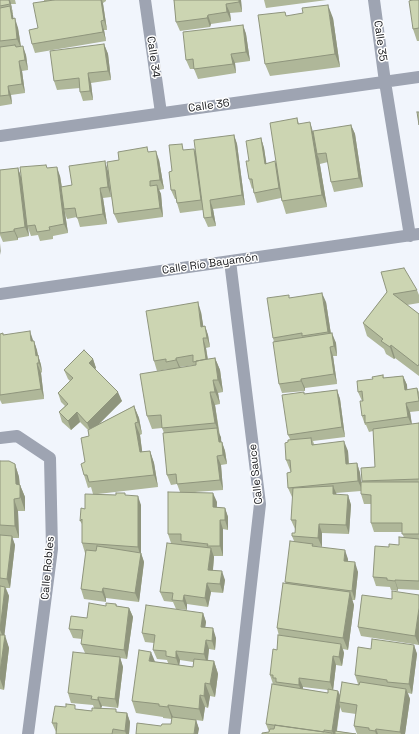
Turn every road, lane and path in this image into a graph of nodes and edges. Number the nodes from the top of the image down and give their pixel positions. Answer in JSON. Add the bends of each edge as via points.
{"nodes":[{"id":1,"x":145,"y":0,"type":"edge"},
{"id":2,"x":374,"y":0,"type":"edge"},
{"id":3,"x":419,"y":77,"type":"edge"},
{"id":4,"x":385,"y":82,"type":"junction"},
{"id":5,"x":161,"y":113,"type":"junction"},
{"id":6,"x":0,"y":136,"type":"edge"},
{"id":7,"x":415,"y":235,"type":"edge"},
{"id":8,"x":230,"y":261,"type":"junction"},
{"id":9,"x":0,"y":294,"type":"edge"},
{"id":10,"x":0,"y":438,"type":"edge"},
{"id":11,"x":28,"y":734,"type":"edge"},
{"id":12,"x":234,"y":734,"type":"edge"}],
"edges":[{"from":1,"to":5,"type":"street","name":"Calle 34"},
{"from":2,"to":4,"type":"street","name":"Calle 35"},
{"from":3,"to":4,"type":"street","name":"Calle 36"},
{"from":4,"to":5,"type":"street","name":"Calle 36"},
{"from":4,"to":7,"type":"street","name":"Calle 35"},
{"from":5,"to":6,"type":"street","name":"Calle 36"},
{"from":7,"to":8,"type":"street","name":"Calle Río Bayamón"},
{"from":8,"to":9,"type":"street","name":"Calle Río Bayamón"},
{"from":8,"to":12,"type":"street","name":"Calle Sauce","via":[[260,504]]},
{"from":10,"to":11,"type":"street","name":"Calle Robles","via":[[17,436],[50,458],[52,549]]}]}
